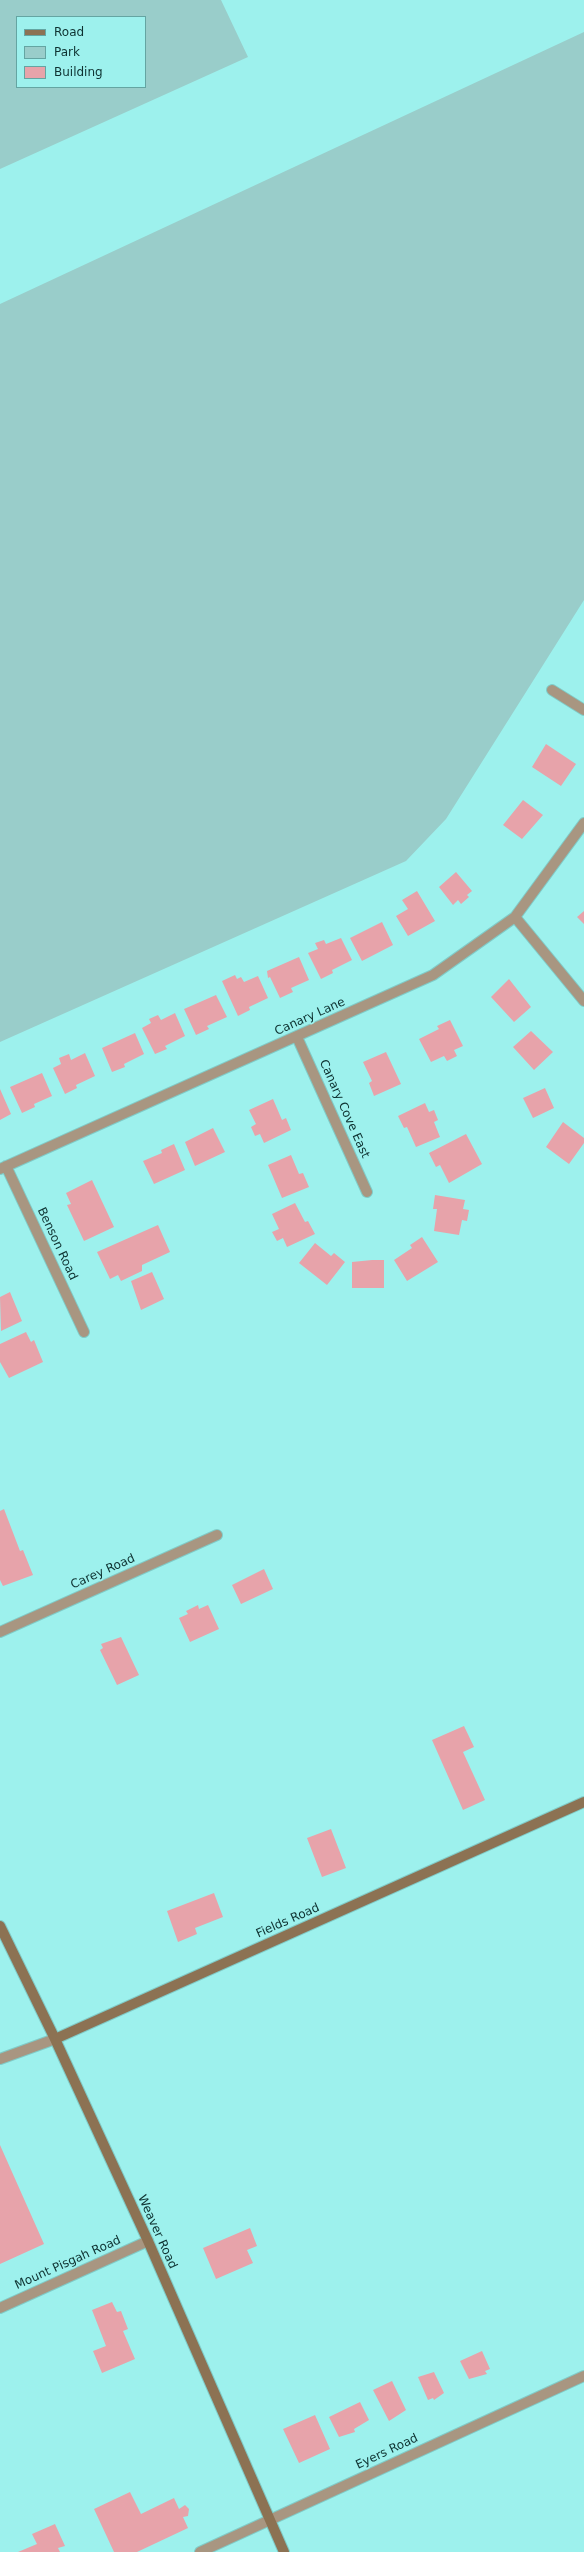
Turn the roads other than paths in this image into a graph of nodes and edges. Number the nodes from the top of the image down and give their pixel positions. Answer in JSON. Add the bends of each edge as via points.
{"nodes":[{"id":1,"x":552,"y":690,"type":"dead end"},
{"id":2,"x":584,"y":710,"type":"edge"},
{"id":3,"x":584,"y":823,"type":"edge"},
{"id":4,"x":515,"y":917,"type":"junction"},
{"id":5,"x":584,"y":1001,"type":"edge"},
{"id":6,"x":297,"y":1037,"type":"junction"},
{"id":7,"x":3,"y":1168,"type":"edge"},
{"id":8,"x":367,"y":1192,"type":"dead end"},
{"id":9,"x":84,"y":1332,"type":"dead end"},
{"id":10,"x":218,"y":1535,"type":"dead end"},
{"id":11,"x":0,"y":1632,"type":"edge"},
{"id":12,"x":584,"y":1802,"type":"edge"},
{"id":13,"x":0,"y":1926,"type":"edge"},
{"id":14,"x":55,"y":2039,"type":"junction"},
{"id":15,"x":0,"y":2059,"type":"edge"},
{"id":16,"x":148,"y":2241,"type":"junction"},
{"id":17,"x":0,"y":2308,"type":"edge"},
{"id":18,"x":584,"y":2376,"type":"edge"},
{"id":19,"x":270,"y":2520,"type":"junction"},
{"id":20,"x":200,"y":2552,"type":"edge"},
{"id":21,"x":284,"y":2552,"type":"edge"}],
"edges":[{"from":1,"to":2,"type":"street"},
{"from":3,"to":4,"type":"street","name":"Canary Lane"},
{"from":4,"to":5,"type":"street"},
{"from":4,"to":6,"type":"street","name":"Canary Lane","via":[[433,975]]},
{"from":6,"to":7,"type":"street","name":"Canary Lane"},
{"from":6,"to":8,"type":"street","name":"Canary Cove East"},
{"from":7,"to":9,"type":"street","name":"Benson Road"},
{"from":10,"to":11,"type":"street","name":"Carey Road"},
{"from":12,"to":14,"type":"main road","name":"Fields Road"},
{"from":13,"to":14,"type":"main road","name":"Weaver Road"},
{"from":14,"to":15,"type":"street","name":"Fields Road"},
{"from":14,"to":16,"type":"main road","name":"Weaver Road"},
{"from":16,"to":17,"type":"street","name":"Mount Pisgah Road"},
{"from":16,"to":19,"type":"main road","name":"Weaver Road"},
{"from":18,"to":19,"type":"street","name":"Eyers Road"},
{"from":19,"to":20,"type":"street","name":"Eyers Road"},
{"from":19,"to":21,"type":"main road","name":"Weaver Road"}]}
